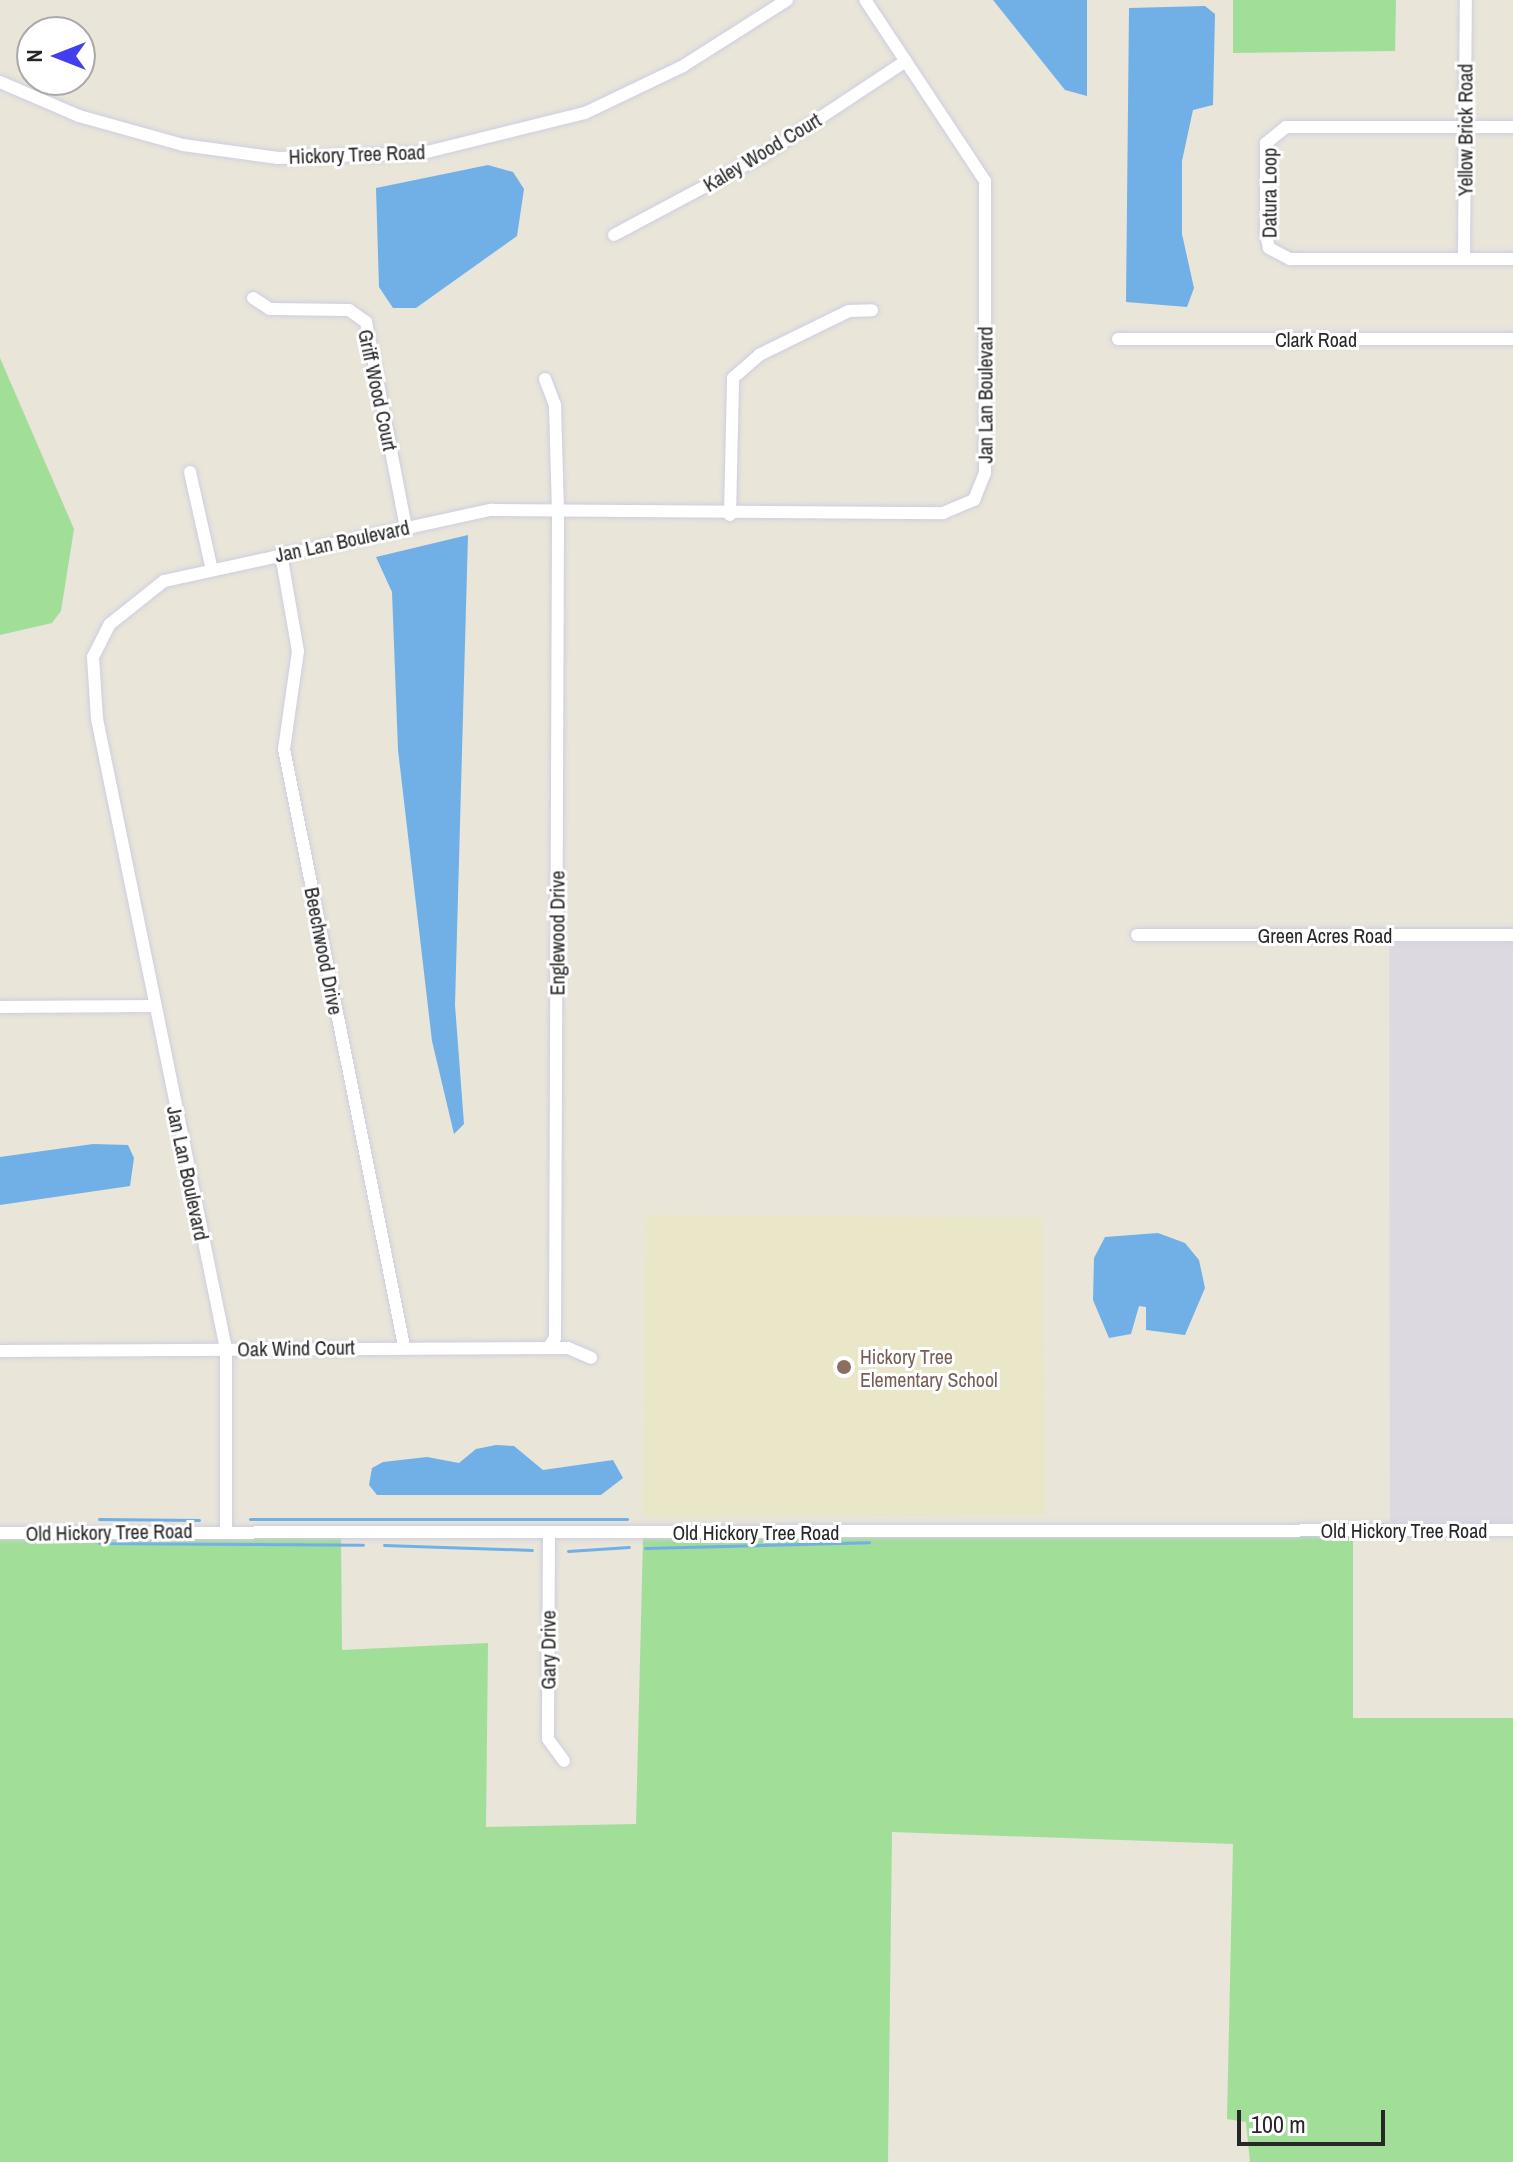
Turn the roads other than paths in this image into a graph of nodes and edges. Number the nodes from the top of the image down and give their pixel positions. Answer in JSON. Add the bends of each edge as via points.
{"nodes":[{"id":1,"x":787,"y":0,"type":"edge"},
{"id":2,"x":865,"y":0,"type":"edge"},
{"id":3,"x":1466,"y":0,"type":"edge"},
{"id":4,"x":906,"y":61,"type":"junction"},
{"id":5,"x":0,"y":82,"type":"edge"},
{"id":6,"x":1465,"y":127,"type":"junction"},
{"id":7,"x":1513,"y":127,"type":"edge"},
{"id":8,"x":614,"y":235,"type":"dead end"},
{"id":9,"x":1464,"y":259,"type":"junction"},
{"id":10,"x":1513,"y":259,"type":"edge"},
{"id":11,"x":253,"y":298,"type":"dead end"},
{"id":12,"x":872,"y":310,"type":"dead end"},
{"id":13,"x":1118,"y":339,"type":"dead end"},
{"id":14,"x":1513,"y":339,"type":"edge"},
{"id":15,"x":545,"y":379,"type":"dead end"},
{"id":16,"x":190,"y":472,"type":"dead end"},
{"id":17,"x":558,"y":515,"type":"junction"},
{"id":18,"x":730,"y":515,"type":"junction"},
{"id":19,"x":406,"y":527,"type":"junction"},
{"id":20,"x":281,"y":554,"type":"junction"},
{"id":21,"x":211,"y":566,"type":"junction"},
{"id":22,"x":1137,"y":935,"type":"dead end"},
{"id":23,"x":1513,"y":935,"type":"edge"},
{"id":24,"x":153,"y":1006,"type":"junction"},
{"id":25,"x":0,"y":1007,"type":"edge"},
{"id":26,"x":404,"y":1346,"type":"junction"},
{"id":27,"x":548,"y":1348,"type":"junction"},
{"id":28,"x":226,"y":1349,"type":"junction"},
{"id":29,"x":0,"y":1351,"type":"edge"},
{"id":30,"x":591,"y":1358,"type":"dead end"},
{"id":31,"x":226,"y":1530,"type":"junction"},
{"id":32,"x":1513,"y":1530,"type":"edge"},
{"id":33,"x":0,"y":1533,"type":"edge"},
{"id":34,"x":549,"y":1534,"type":"junction"},
{"id":35,"x":564,"y":1761,"type":"dead end"}],
"edges":[{"from":1,"to":5,"type":"street","name":"Hickory Tree Road","via":[[608,104],[523,133],[423,153],[278,158],[183,145],[79,116]]},
{"from":2,"to":4,"type":"street","name":"Jan Lan Boulevard"},
{"from":3,"to":6,"type":"street","name":"Yellow Brick Road"},
{"from":4,"to":8,"type":"street","name":"Kaley Wood Court","via":[[764,155]]},
{"from":4,"to":18,"type":"street","name":"Jan Lan Boulevard","via":[[985,181],[985,473],[974,500],[943,513]]},
{"from":6,"to":7,"type":"street","name":"Datura Loop"},
{"from":6,"to":9,"type":"street","name":"Yellow Brick Road"},
{"from":6,"to":9,"type":"street","name":"Datura Loop","via":[[1286,127],[1266,143],[1266,235],[1278,256]]},
{"from":9,"to":10,"type":"street","name":"Datura Loop"},
{"from":11,"to":19,"type":"street","name":"Griff Wood Court","via":[[270,309],[349,310],[366,322]]},
{"from":12,"to":18,"type":"street","via":[[836,317],[759,355],[733,378]]},
{"from":13,"to":14,"type":"street","name":"Clark Road"},
{"from":15,"to":17,"type":"street","name":"Englewood Drive","via":[[555,405]]},
{"from":16,"to":21,"type":"street"},
{"from":17,"to":18,"type":"street","name":"Jan Lan Boulevard"},
{"from":17,"to":19,"type":"street","name":"Jan Lan Boulevard","via":[[491,510]]},
{"from":17,"to":27,"type":"street","name":"Englewood Drive","via":[[555,1338]]},
{"from":19,"to":20,"type":"street","name":"Jan Lan Boulevard"},
{"from":20,"to":21,"type":"street","name":"Jan Lan Boulevard"},
{"from":20,"to":26,"type":"street","name":"Beechwood Drive","via":[[298,651],[284,749]]},
{"from":21,"to":24,"type":"street","name":"Jan Lan Boulevard","via":[[136,596],[93,657],[95,708]]},
{"from":22,"to":23,"type":"street","name":"Green Acres Road"},
{"from":24,"to":25,"type":"street"},
{"from":24,"to":28,"type":"street","name":"Jan Lan Boulevard"},
{"from":26,"to":27,"type":"street","name":"Oak Wind Court"},
{"from":26,"to":28,"type":"street","name":"Oak Wind Court"},
{"from":27,"to":30,"type":"street","name":"Oak Wind Court"},
{"from":28,"to":29,"type":"street","name":"Oak Wind Court"},
{"from":28,"to":31,"type":"street","name":"Jan Lan Boulevard"},
{"from":31,"to":33,"type":"street","name":"Old Hickory Tree Road"},
{"from":31,"to":34,"type":"street","name":"Old Hickory Tree Road"},
{"from":32,"to":34,"type":"street","name":"Old Hickory Tree Road"},
{"from":34,"to":35,"type":"street","name":"Gary Drive","via":[[548,1739]]}]}
